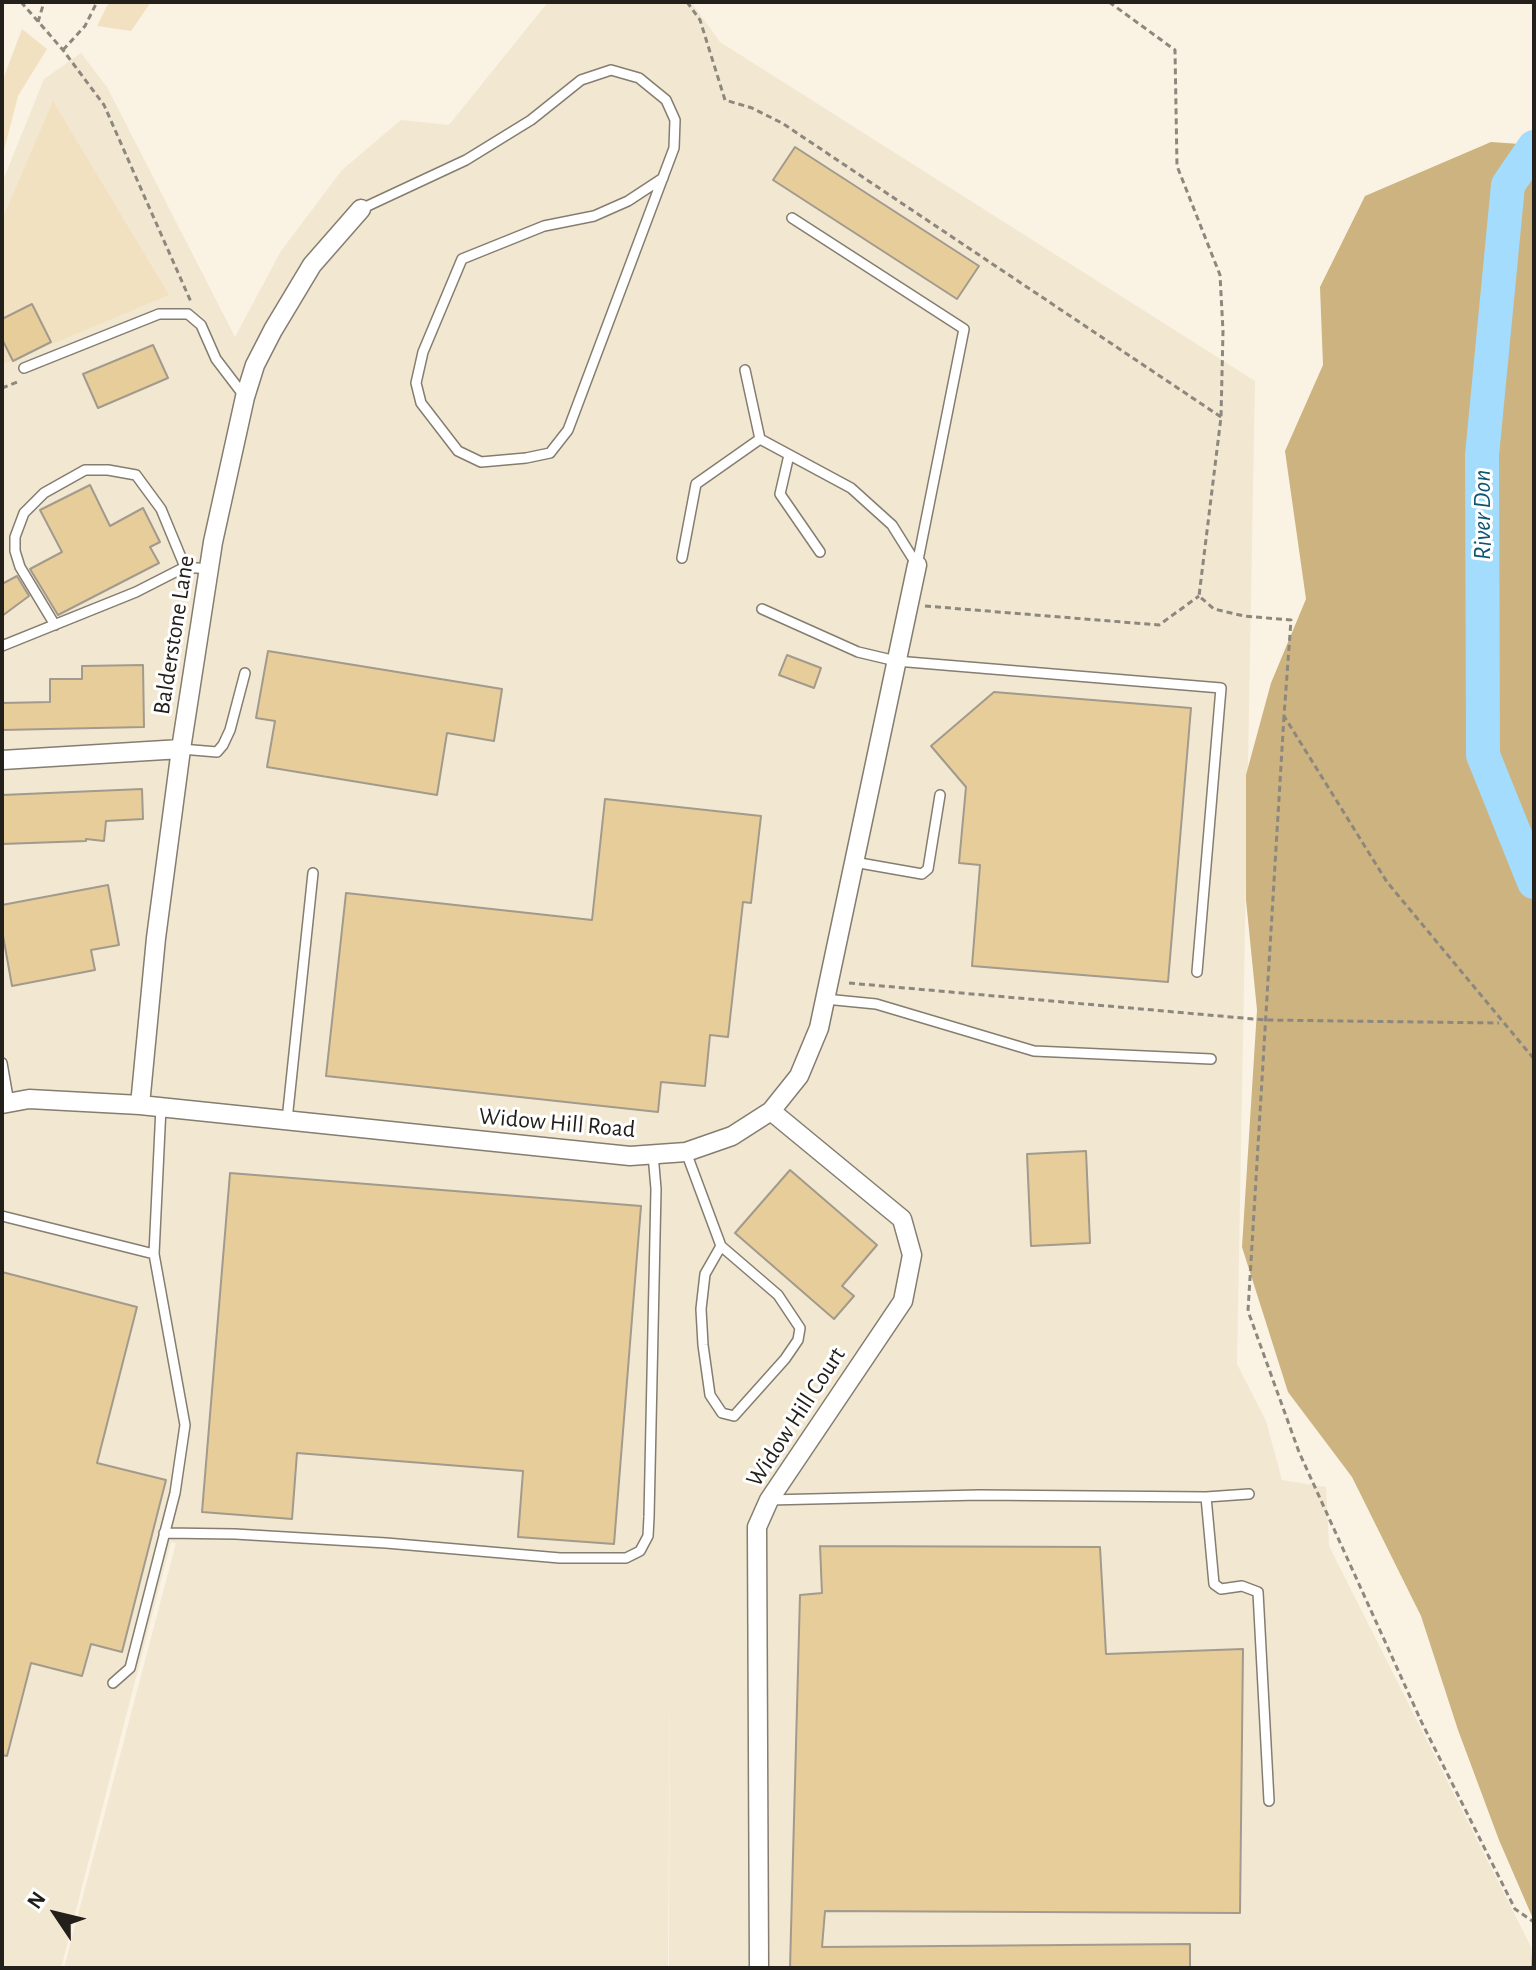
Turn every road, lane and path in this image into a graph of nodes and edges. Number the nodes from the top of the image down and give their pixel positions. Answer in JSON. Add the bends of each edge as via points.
{"nodes":[{"id":1,"x":21,"y":2,"type":"edge"},
{"id":2,"x":44,"y":2,"type":"edge"},
{"id":3,"x":97,"y":2,"type":"edge"},
{"id":4,"x":687,"y":2,"type":"edge"},
{"id":5,"x":1109,"y":2,"type":"edge"},
{"id":6,"x":38,"y":22,"type":"junction"},
{"id":7,"x":63,"y":50,"type":"junction"},
{"id":8,"x":663,"y":178,"type":"junction"},
{"id":9,"x":361,"y":209,"type":"joint"},
{"id":10,"x":792,"y":218,"type":"dead end"},
{"id":11,"x":201,"y":325,"type":"junction"},
{"id":12,"x":24,"y":368,"type":"dead end"},
{"id":13,"x":745,"y":370,"type":"dead end"},
{"id":14,"x":245,"y":397,"type":"junction"},
{"id":15,"x":1221,"y":417,"type":"junction"},
{"id":16,"x":760,"y":439,"type":"junction"},
{"id":17,"x":789,"y":455,"type":"junction"},
{"id":18,"x":820,"y":552,"type":"dead end"},
{"id":19,"x":682,"y":558,"type":"dead end"},
{"id":20,"x":917,"y":565,"type":"junction"},
{"id":21,"x":185,"y":567,"type":"junction"},
{"id":22,"x":209,"y":569,"type":"junction"},
{"id":23,"x":1199,"y":596,"type":"junction"},
{"id":24,"x":908,"y":604,"type":"junction"},
{"id":25,"x":762,"y":609,"type":"dead end"},
{"id":26,"x":55,"y":625,"type":"junction"},
{"id":27,"x":2,"y":646,"type":"edge"},
{"id":28,"x":896,"y":661,"type":"junction"},
{"id":29,"x":245,"y":673,"type":"dead end"},
{"id":30,"x":1284,"y":716,"type":"junction"},
{"id":31,"x":181,"y":749,"type":"junction"},
{"id":32,"x":2,"y":760,"type":"edge"},
{"id":33,"x":940,"y":795,"type":"dead end"},
{"id":34,"x":854,"y":862,"type":"junction"},
{"id":35,"x":313,"y":873,"type":"dead end"},
{"id":36,"x":1197,"y":972,"type":"dead end"},
{"id":37,"x":827,"y":990,"type":"junction"},
{"id":38,"x":1265,"y":1020,"type":"junction"},
{"id":39,"x":1502,"y":1023,"type":"junction"},
{"id":40,"x":1211,"y":1059,"type":"dead end"},
{"id":41,"x":1534,"y":1059,"type":"edge"},
{"id":42,"x":2,"y":1063,"type":"edge"},
{"id":43,"x":6,"y":1104,"type":"edge"},
{"id":44,"x":140,"y":1105,"type":"junction"},
{"id":45,"x":161,"y":1107,"type":"junction"},
{"id":46,"x":771,"y":1111,"type":"junction"},
{"id":47,"x":287,"y":1120,"type":"junction"},
{"id":48,"x":686,"y":1152,"type":"junction"},
{"id":49,"x":653,"y":1154,"type":"junction"},
{"id":50,"x":2,"y":1216,"type":"edge"},
{"id":51,"x":721,"y":1246,"type":"junction"},
{"id":52,"x":154,"y":1254,"type":"junction"},
{"id":53,"x":1249,"y":1494,"type":"dead end"},
{"id":54,"x":1206,"y":1497,"type":"junction"},
{"id":55,"x":769,"y":1500,"type":"junction"},
{"id":56,"x":164,"y":1533,"type":"junction"},
{"id":57,"x":113,"y":1683,"type":"dead end"},
{"id":58,"x":1269,"y":1801,"type":"dead end"},
{"id":59,"x":1534,"y":1922,"type":"edge"},
{"id":60,"x":759,"y":1968,"type":"edge"}],
"edges":[{"from":1,"to":6,"type":"path"},
{"from":2,"to":6,"type":"path"},
{"from":3,"to":7,"type":"path","via":[[85,26]]},
{"from":4,"to":15,"type":"path","via":[[700,20],[725,100],[782,123]]},
{"from":5,"to":15,"type":"path","via":[[1175,50],[1177,166],[1220,275]]},
{"from":6,"to":7,"type":"path"},
{"from":7,"to":11,"type":"path","via":[[104,105]]},
{"from":8,"to":8,"type":"lane","via":[[568,430],[550,453],[526,458],[481,462],[458,451],[421,403],[416,383],[423,352],[462,259],[544,226],[594,216]]},
{"from":8,"to":9,"type":"lane","via":[[674,148],[675,120],[666,100],[639,78],[611,70],[581,80],[531,120],[466,160]]},
{"from":9,"to":14,"type":"street","name":"Balderstone Lane","via":[[312,265],[255,365]]},
{"from":10,"to":20,"type":"lane","via":[[964,329]]},
{"from":11,"to":12,"type":"lane","via":[[188,314],[159,314]]},
{"from":11,"to":14,"type":"lane","via":[[216,359]]},
{"from":13,"to":16,"type":"lane"},
{"from":14,"to":22,"type":"street","name":"Balderstone Lane"},
{"from":15,"to":23,"type":"path"},
{"from":16,"to":17,"type":"lane"},
{"from":16,"to":19,"type":"lane","via":[[696,484]]},
{"from":17,"to":18,"type":"lane","via":[[780,494]]},
{"from":17,"to":20,"type":"lane","via":[[851,488],[892,525]]},
{"from":20,"to":24,"type":"street","name":"Widow Hill Road"},
{"from":21,"to":22,"type":"lane"},
{"from":21,"to":26,"type":"lane"},
{"from":21,"to":26,"type":"lane","via":[[161,509],[136,475],[85,470],[44,493],[24,513],[15,537],[20,567]]},
{"from":22,"to":31,"type":"street","name":"Balderstone Lane"},
{"from":23,"to":24,"type":"path","via":[[1159,625]]},
{"from":23,"to":30,"type":"path","via":[[1214,609],[1291,620]]},
{"from":24,"to":28,"type":"street","name":"Widow Hill Road"},
{"from":25,"to":28,"type":"lane","via":[[858,652]]},
{"from":26,"to":27,"type":"lane"},
{"from":28,"to":34,"type":"street","name":"Widow Hill Road"},
{"from":28,"to":36,"type":"lane","via":[[1221,688]]},
{"from":29,"to":31,"type":"lane","via":[[223,745],[217,752]]},
{"from":30,"to":38,"type":"path"},
{"from":30,"to":39,"type":"path","via":[[1387,882]]},
{"from":31,"to":32,"type":"street"},
{"from":31,"to":44,"type":"street","name":"Balderstone Lane"},
{"from":33,"to":34,"type":"lane","via":[[928,869],[922,874]]},
{"from":34,"to":37,"type":"street","name":"Widow Hill Road"},
{"from":35,"to":47,"type":"lane"},
{"from":37,"to":38,"type":"path"},
{"from":37,"to":40,"type":"lane","via":[[1034,1051]]},
{"from":37,"to":46,"type":"street","name":"Widow Hill Road","via":[[819,1028],[799,1076]]},
{"from":38,"to":39,"type":"path"},
{"from":38,"to":59,"type":"path","via":[[1248,1311],[1299,1452],[1422,1723],[1515,1909]]},
{"from":39,"to":41,"type":"path"},
{"from":42,"to":43,"type":"lane"},
{"from":43,"to":44,"type":"street","name":"Widow Hill Road","via":[[29,1099]]},
{"from":44,"to":45,"type":"street","name":"Widow Hill Road"},
{"from":45,"to":47,"type":"street","name":"Widow Hill Road"},
{"from":45,"to":52,"type":"lane"},
{"from":46,"to":48,"type":"street","name":"Widow Hill Road","via":[[732,1136]]},
{"from":46,"to":55,"type":"street","name":"Widow Hill Court","via":[[902,1219],[912,1255],[903,1301]]},
{"from":47,"to":49,"type":"street","name":"Widow Hill Road","via":[[630,1156]]},
{"from":48,"to":49,"type":"street","name":"Widow Hill Road"},
{"from":48,"to":51,"type":"lane"},
{"from":49,"to":56,"type":"lane","via":[[649,1517],[640,1551],[626,1558],[560,1558]]},
{"from":50,"to":52,"type":"lane"},
{"from":51,"to":51,"type":"lane","via":[[778,1295],[800,1328],[785,1359],[734,1416],[722,1413],[710,1395],[703,1345],[705,1274]]},
{"from":52,"to":56,"type":"lane","via":[[185,1425]]},
{"from":53,"to":54,"type":"lane"},
{"from":54,"to":55,"type":"lane"},
{"from":54,"to":58,"type":"lane","via":[[1214,1584],[1258,1592]]},
{"from":55,"to":60,"type":"street","name":"Widow Hill Court","via":[[757,1527]]},
{"from":56,"to":57,"type":"lane","via":[[130,1668]]}]}
